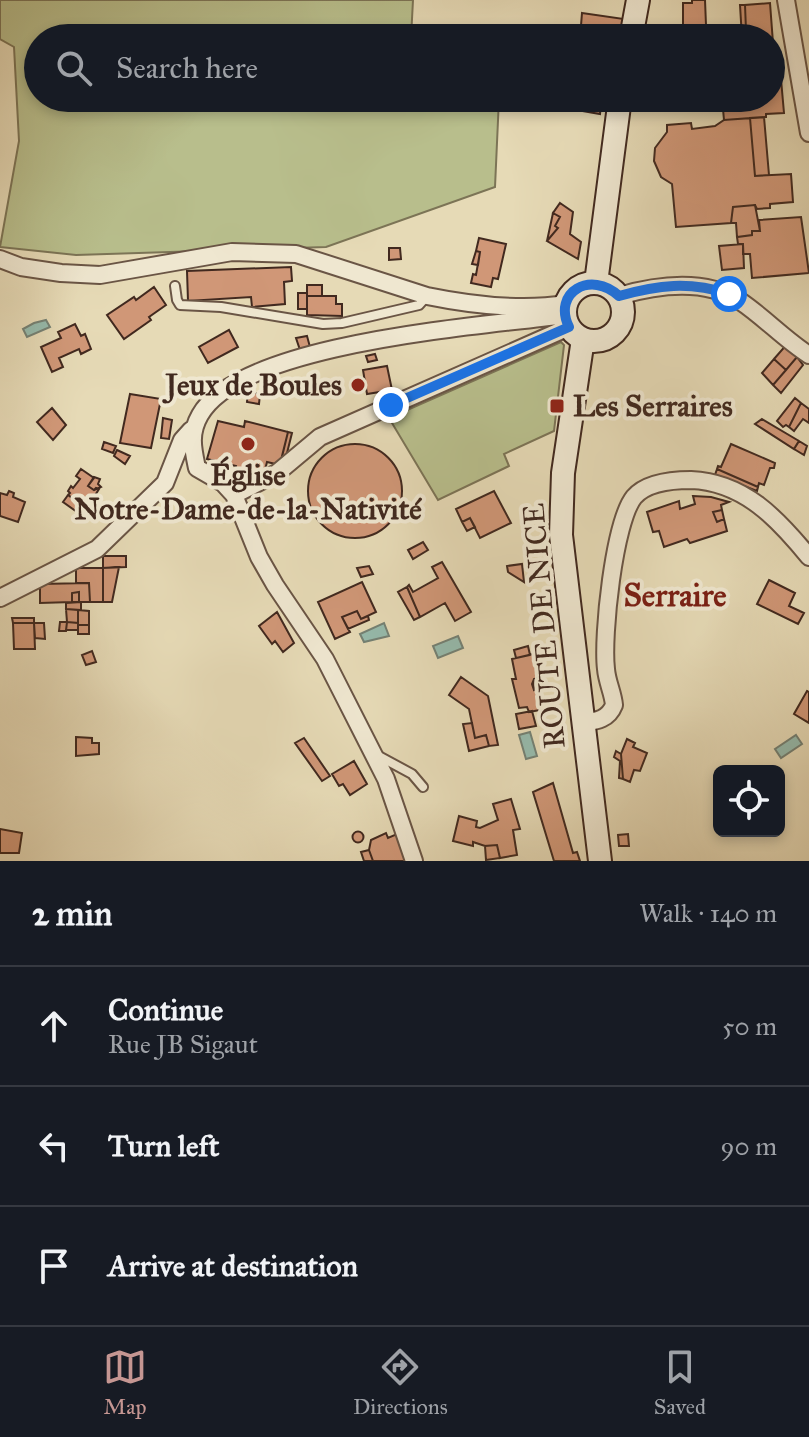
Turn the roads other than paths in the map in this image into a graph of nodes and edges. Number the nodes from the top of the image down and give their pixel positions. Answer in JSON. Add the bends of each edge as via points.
{"nodes":[{"id":1,"x":638,"y":0,"type":"edge"},
{"id":2,"x":786,"y":0,"type":"edge"},
{"id":3,"x":634,"y":24,"type":"edge"},
{"id":4,"x":618,"y":112,"type":"edge"},
{"id":5,"x":809,"y":133,"type":"edge"},
{"id":6,"x":0,"y":259,"type":"edge"},
{"id":7,"x":596,"y":283,"type":"junction"},
{"id":8,"x":175,"y":286,"type":"dead end"},
{"id":9,"x":427,"y":296,"type":"junction"},
{"id":10,"x":619,"y":296,"type":"junction"},
{"id":11,"x":571,"y":322,"type":"junction"},
{"id":12,"x":809,"y":355,"type":"edge"},
{"id":13,"x":197,"y":422,"type":"junction"},
{"id":14,"x":234,"y":495,"type":"junction"},
{"id":15,"x":809,"y":557,"type":"edge"},
{"id":16,"x":0,"y":598,"type":"edge"},
{"id":17,"x":582,"y":723,"type":"junction"},
{"id":18,"x":374,"y":753,"type":"junction"},
{"id":19,"x":423,"y":787,"type":"dead end"},
{"id":20,"x":414,"y":861,"type":"edge"},
{"id":21,"x":600,"y":861,"type":"edge"}],
"edges":[{"from":1,"to":3,"type":"main road"},
{"from":2,"to":5,"type":"street"},
{"from":4,"to":7,"type":"main road"},
{"from":6,"to":9,"type":"street","via":[[21,267],[100,275],[232,252],[296,254]]},
{"from":7,"to":10,"type":"main road"},
{"from":7,"to":11,"type":"main road","via":[[574,291]]},
{"from":8,"to":9,"type":"lane","via":[[180,305],[323,324],[419,305]]},
{"from":9,"to":11,"type":"street"},
{"from":10,"to":11,"type":"main road","via":[[623,314],[612,334],[598,341]]},
{"from":10,"to":12,"type":"street","via":[[661,286],[719,291],[742,302]]},
{"from":11,"to":13,"type":"street","via":[[402,335],[325,350],[229,387]]},
{"from":11,"to":14,"type":"street","via":[[320,437],[277,473]]},
{"from":11,"to":17,"type":"main road","name":"ROUTE DE NICE","via":[[561,505]]},
{"from":13,"to":14,"type":"street","via":[[191,441],[197,468]]},
{"from":13,"to":16,"type":"street","via":[[182,440],[165,483],[106,541]]},
{"from":14,"to":18,"type":"street","via":[[259,557],[325,659]]},
{"from":15,"to":17,"type":"street","via":[[770,512],[717,484],[674,480],[635,495],[619,533],[605,644],[614,705],[608,716]]},
{"from":17,"to":21,"type":"main road","name":"ROUTE DE NICE"},
{"from":18,"to":19,"type":"lane","via":[[412,774]]},
{"from":18,"to":20,"type":"street"}]}
